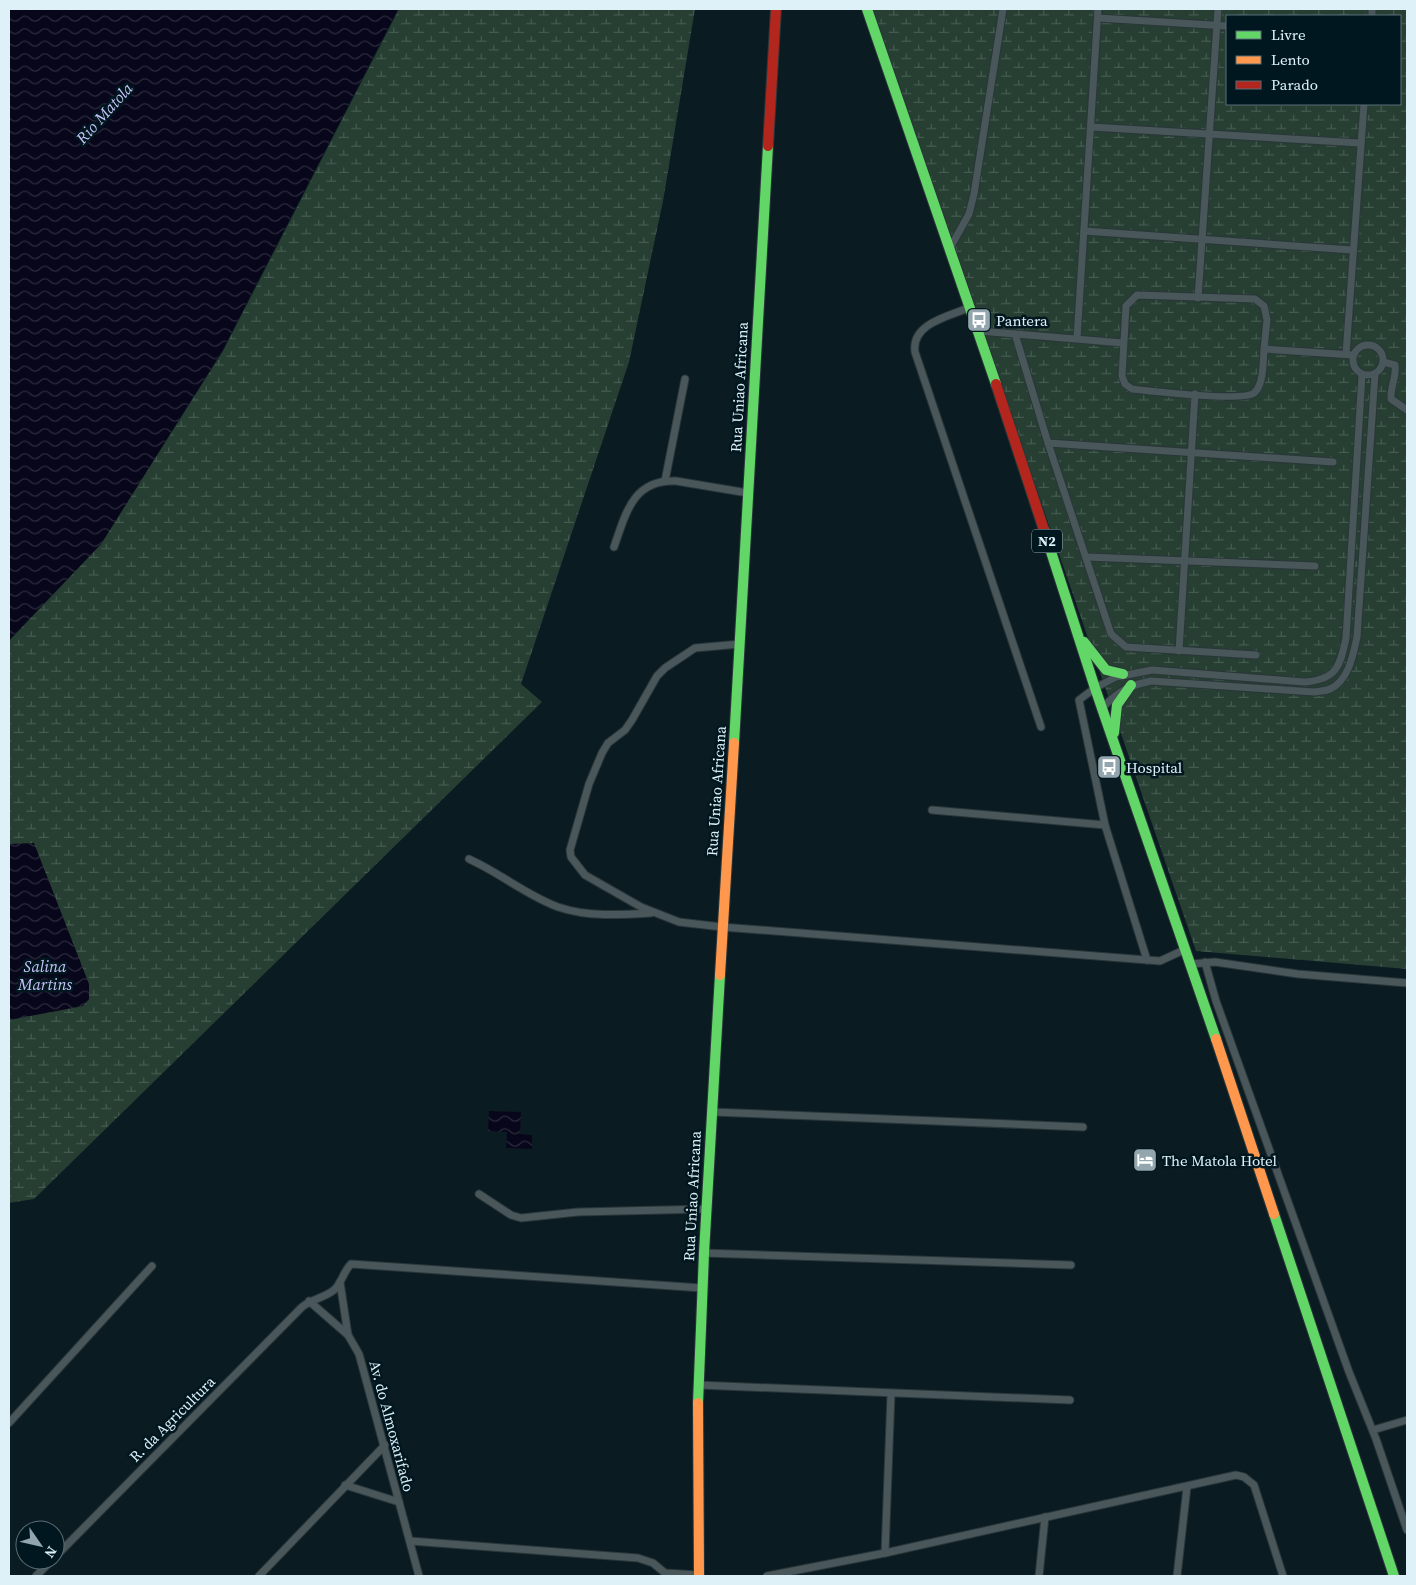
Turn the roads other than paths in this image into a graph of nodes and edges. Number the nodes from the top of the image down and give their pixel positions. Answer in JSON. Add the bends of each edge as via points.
{"nodes":[{"id":1,"x":776,"y":9,"type":"edge"},
{"id":2,"x":866,"y":9,"type":"edge"},
{"id":3,"x":1003,"y":9,"type":"edge"},
{"id":4,"x":1098,"y":9,"type":"edge"},
{"id":5,"x":1218,"y":9,"type":"edge"},
{"id":6,"x":1098,"y":18,"type":"junction"},
{"id":7,"x":1217,"y":25,"type":"junction"},
{"id":8,"x":1226,"y":26,"type":"edge"},
{"id":9,"x":1364,"y":105,"type":"edge"},
{"id":10,"x":1091,"y":127,"type":"junction"},
{"id":11,"x":1210,"y":136,"type":"junction"},
{"id":12,"x":1360,"y":143,"type":"junction"},
{"id":13,"x":1084,"y":231,"type":"junction"},
{"id":14,"x":1203,"y":238,"type":"junction"},
{"id":15,"x":950,"y":248,"type":"junction"},
{"id":16,"x":1352,"y":250,"type":"junction"},
{"id":17,"x":1198,"y":298,"type":"junction"},
{"id":18,"x":971,"y":307,"type":"junction"},
{"id":19,"x":979,"y":331,"type":"junction"},
{"id":20,"x":1015,"y":334,"type":"junction"},
{"id":21,"x":1077,"y":338,"type":"junction"},
{"id":22,"x":1123,"y":343,"type":"junction"},
{"id":23,"x":1264,"y":349,"type":"junction"},
{"id":24,"x":1350,"y":355,"type":"junction"},
{"id":25,"x":1384,"y":362,"type":"junction"},
{"id":26,"x":1362,"y":374,"type":"junction"},
{"id":27,"x":1375,"y":374,"type":"junction"},
{"id":28,"x":685,"y":378,"type":"dead end"},
{"id":29,"x":1195,"y":394,"type":"junction"},
{"id":30,"x":1407,"y":410,"type":"edge"},
{"id":31,"x":1048,"y":443,"type":"junction"},
{"id":32,"x":1190,"y":453,"type":"junction"},
{"id":33,"x":1333,"y":462,"type":"dead end"},
{"id":34,"x":665,"y":480,"type":"junction"},
{"id":35,"x":748,"y":493,"type":"junction"},
{"id":36,"x":614,"y":547,"type":"dead end"},
{"id":37,"x":1086,"y":556,"type":"junction"},
{"id":38,"x":1184,"y":562,"type":"junction"},
{"id":39,"x":1315,"y":566,"type":"dead end"},
{"id":40,"x":1077,"y":633,"type":"junction"},
{"id":41,"x":740,"y":644,"type":"junction"},
{"id":42,"x":1178,"y":651,"type":"junction"},
{"id":43,"x":1256,"y":655,"type":"dead end"},
{"id":44,"x":1123,"y":674,"type":"junction"},
{"id":45,"x":1132,"y":685,"type":"junction"},
{"id":46,"x":1095,"y":688,"type":"junction"},
{"id":47,"x":1102,"y":708,"type":"junction"},
{"id":48,"x":1042,"y":727,"type":"dead end"},
{"id":49,"x":1115,"y":744,"type":"junction"},
{"id":50,"x":932,"y":810,"type":"dead end"},
{"id":51,"x":1105,"y":825,"type":"junction"},
{"id":52,"x":469,"y":859,"type":"dead end"},
{"id":53,"x":654,"y":913,"type":"junction"},
{"id":54,"x":722,"y":927,"type":"junction"},
{"id":55,"x":1186,"y":949,"type":"junction"},
{"id":56,"x":1147,"y":960,"type":"junction"},
{"id":57,"x":1205,"y":962,"type":"junction"},
{"id":58,"x":1191,"y":964,"type":"junction"},
{"id":59,"x":1407,"y":983,"type":"edge"},
{"id":60,"x":712,"y":1112,"type":"junction"},
{"id":61,"x":1083,"y":1127,"type":"dead end"},
{"id":62,"x":479,"y":1194,"type":"dead end"},
{"id":63,"x":706,"y":1209,"type":"junction"},
{"id":64,"x":704,"y":1253,"type":"junction"},
{"id":65,"x":1071,"y":1265,"type":"dead end"},
{"id":66,"x":152,"y":1266,"type":"dead end"},
{"id":67,"x":340,"y":1282,"type":"junction"},
{"id":68,"x":702,"y":1288,"type":"junction"},
{"id":69,"x":309,"y":1301,"type":"junction"},
{"id":70,"x":348,"y":1335,"type":"junction"},
{"id":71,"x":698,"y":1385,"type":"junction"},
{"id":72,"x":891,"y":1394,"type":"junction"},
{"id":73,"x":1070,"y":1400,"type":"dead end"},
{"id":74,"x":1407,"y":1420,"type":"edge"},
{"id":75,"x":9,"y":1423,"type":"edge"},
{"id":76,"x":1373,"y":1430,"type":"junction"},
{"id":77,"x":385,"y":1445,"type":"junction"},
{"id":78,"x":345,"y":1485,"type":"junction"},
{"id":79,"x":1187,"y":1487,"type":"junction"},
{"id":80,"x":399,"y":1502,"type":"junction"},
{"id":81,"x":1045,"y":1517,"type":"junction"},
{"id":82,"x":1407,"y":1530,"type":"edge"},
{"id":83,"x":410,"y":1541,"type":"junction"},
{"id":84,"x":65,"y":1547,"type":"edge"},
{"id":85,"x":885,"y":1553,"type":"junction"},
{"id":86,"x":259,"y":1576,"type":"edge"},
{"id":87,"x":419,"y":1576,"type":"edge"},
{"id":88,"x":699,"y":1576,"type":"edge"},
{"id":89,"x":767,"y":1576,"type":"edge"},
{"id":90,"x":1039,"y":1576,"type":"edge"},
{"id":91,"x":1177,"y":1576,"type":"edge"},
{"id":92,"x":1283,"y":1576,"type":"edge"},
{"id":93,"x":1394,"y":1576,"type":"edge"}],
"edges":[{"from":1,"to":35,"type":"main road","name":"Rua Uniao Africana"},
{"from":2,"to":15,"type":"main road","number":"N2"},
{"from":3,"to":15,"type":"street","via":[[974,194],[969,214]]},
{"from":4,"to":6,"type":"street"},
{"from":5,"to":7,"type":"street"},
{"from":6,"to":7,"type":"street"},
{"from":6,"to":10,"type":"street"},
{"from":7,"to":8,"type":"street"},
{"from":7,"to":11,"type":"street"},
{"from":9,"to":12,"type":"street"},
{"from":10,"to":11,"type":"street"},
{"from":10,"to":13,"type":"street"},
{"from":11,"to":12,"type":"street"},
{"from":11,"to":14,"type":"street"},
{"from":12,"to":16,"type":"street"},
{"from":13,"to":14,"type":"street"},
{"from":13,"to":21,"type":"street"},
{"from":14,"to":16,"type":"street"},
{"from":14,"to":17,"type":"street"},
{"from":15,"to":18,"type":"main road","number":"N2"},
{"from":16,"to":24,"type":"street"},
{"from":17,"to":22,"type":"street","via":[[1137,295],[1126,306]]},
{"from":17,"to":23,"type":"street","via":[[1255,299],[1264,306],[1267,320]]},
{"from":18,"to":19,"type":"main road","number":"N2"},
{"from":18,"to":48,"type":"street","via":[[924,327],[916,338],[915,352]]},
{"from":19,"to":20,"type":"street"},
{"from":19,"to":40,"type":"main road","number":"N2"},
{"from":20,"to":21,"type":"street"},
{"from":20,"to":31,"type":"street"},
{"from":21,"to":22,"type":"street"},
{"from":22,"to":29,"type":"street","via":[[1122,376],[1132,389]]},
{"from":23,"to":24,"type":"street"},
{"from":23,"to":29,"type":"street","via":[[1260,386],[1253,394]]},
{"from":24,"to":25,"type":"street","via":[[1359,347],[1373,346],[1381,352]]},
{"from":24,"to":26,"type":"street"},
{"from":25,"to":27,"type":"street"},
{"from":25,"to":30,"type":"street","via":[[1396,368],[1391,399]]},
{"from":26,"to":27,"type":"street"},
{"from":26,"to":44,"type":"street","via":[[1346,638],[1341,662],[1321,680],[1304,682],[1152,670]]},
{"from":27,"to":45,"type":"street","via":[[1357,637],[1352,662],[1342,678],[1330,689],[1314,692],[1151,681]]},
{"from":28,"to":34,"type":"street"},
{"from":29,"to":32,"type":"street"},
{"from":31,"to":32,"type":"street"},
{"from":31,"to":37,"type":"street"},
{"from":32,"to":33,"type":"street"},
{"from":32,"to":38,"type":"street"},
{"from":34,"to":35,"type":"street"},
{"from":34,"to":36,"type":"street","via":[[642,491],[631,501]]},
{"from":35,"to":41,"type":"main road","name":"Rua Uniao Africana"},
{"from":37,"to":38,"type":"street"},
{"from":37,"to":42,"type":"street","via":[[1111,634],[1126,647]]},
{"from":38,"to":39,"type":"street"},
{"from":38,"to":42,"type":"street"},
{"from":40,"to":44,"type":"main road","via":[[1101,666]]},
{"from":40,"to":46,"type":"main road","number":"N2"},
{"from":41,"to":53,"type":"street","via":[[695,648],[665,668],[650,685],[625,730],[608,743],[589,784],[570,850],[571,857],[595,882]]},
{"from":41,"to":54,"type":"main road","name":"Rua Uniao Africana"},
{"from":42,"to":43,"type":"street"},
{"from":44,"to":46,"type":"street"},
{"from":45,"to":47,"type":"street","via":[[1118,692]]},
{"from":45,"to":49,"type":"main road","via":[[1117,706]]},
{"from":46,"to":47,"type":"main road","number":"N2"},
{"from":46,"to":51,"type":"street","via":[[1083,695],[1079,705]]},
{"from":47,"to":49,"type":"main road","number":"N2"},
{"from":49,"to":55,"type":"main road","number":"N2"},
{"from":50,"to":51,"type":"street"},
{"from":51,"to":56,"type":"street"},
{"from":52,"to":53,"type":"street","via":[[543,900],[571,911],[612,915]]},
{"from":53,"to":54,"type":"street","via":[[679,922]]},
{"from":54,"to":56,"type":"street"},
{"from":54,"to":60,"type":"main road","name":"Rua Uniao Africana"},
{"from":55,"to":56,"type":"street","via":[[1160,961]]},
{"from":55,"to":58,"type":"main road","number":"N2"},
{"from":57,"to":58,"type":"street"},
{"from":57,"to":59,"type":"street"},
{"from":57,"to":76,"type":"street","via":[[1216,1001],[1339,1344]]},
{"from":58,"to":93,"type":"main road","number":"N2"},
{"from":60,"to":61,"type":"street"},
{"from":60,"to":63,"type":"main road","name":"Rua Uniao Africana"},
{"from":62,"to":63,"type":"street","via":[[521,1218],[578,1212]]},
{"from":63,"to":64,"type":"main road","name":"Rua Uniao Africana"},
{"from":64,"to":65,"type":"street"},
{"from":64,"to":68,"type":"main road","name":"Rua Uniao Africana"},
{"from":66,"to":75,"type":"street"},
{"from":67,"to":68,"type":"street","via":[[351,1264],[362,1263]]},
{"from":67,"to":69,"type":"street","via":[[334,1290]]},
{"from":67,"to":70,"type":"street"},
{"from":68,"to":71,"type":"main road","name":"Rua Uniao Africana"},
{"from":69,"to":70,"type":"street","name":"Av. do Almoxarifado"},
{"from":69,"to":84,"type":"street","name":"R. da Agricultura"},
{"from":70,"to":77,"type":"street","name":"Av. do Almoxarifado","via":[[359,1354]]},
{"from":71,"to":72,"type":"street"},
{"from":71,"to":88,"type":"main road","name":"Rua Uniao Africana"},
{"from":72,"to":73,"type":"street"},
{"from":72,"to":85,"type":"street"},
{"from":74,"to":76,"type":"street"},
{"from":76,"to":82,"type":"street"},
{"from":77,"to":78,"type":"street"},
{"from":77,"to":80,"type":"street","name":"Av. do Almoxarifado"},
{"from":78,"to":80,"type":"street"},
{"from":78,"to":86,"type":"street"},
{"from":79,"to":81,"type":"street"},
{"from":79,"to":91,"type":"street"},
{"from":79,"to":92,"type":"street","via":[[1236,1475],[1249,1480],[1256,1492]]},
{"from":80,"to":83,"type":"street","name":"Av. do Almoxarifado"},
{"from":81,"to":85,"type":"street"},
{"from":81,"to":90,"type":"street"},
{"from":83,"to":87,"type":"street","name":"Av. do Almoxarifado"},
{"from":83,"to":88,"type":"street","via":[[638,1558],[653,1563],[665,1573]]},
{"from":85,"to":89,"type":"street"}]}
